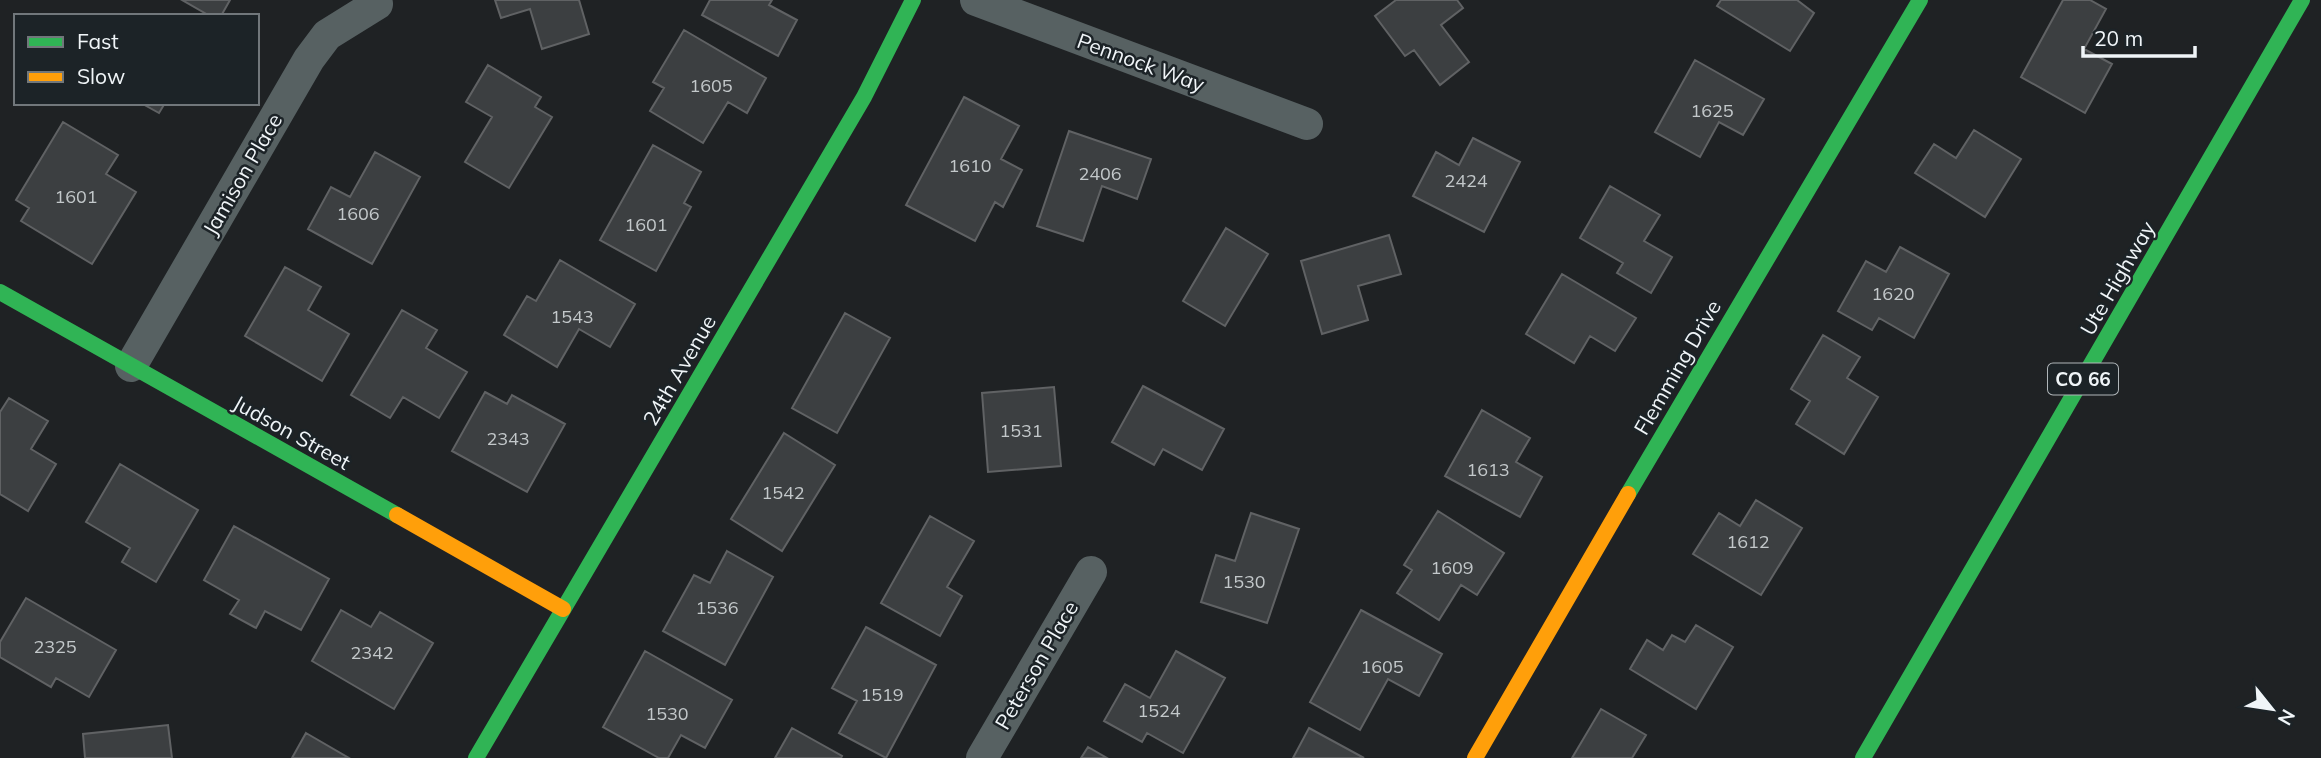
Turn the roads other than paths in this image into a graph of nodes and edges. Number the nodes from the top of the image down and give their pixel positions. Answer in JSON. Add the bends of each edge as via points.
{"nodes":[{"id":1,"x":913,"y":0,"type":"edge"},
{"id":2,"x":976,"y":0,"type":"edge"},
{"id":3,"x":1920,"y":0,"type":"edge"},
{"id":4,"x":2302,"y":0,"type":"edge"},
{"id":5,"x":377,"y":4,"type":"dead end"},
{"id":6,"x":1307,"y":124,"type":"dead end"},
{"id":7,"x":0,"y":292,"type":"edge"},
{"id":8,"x":131,"y":366,"type":"junction"},
{"id":9,"x":1091,"y":572,"type":"dead end"},
{"id":10,"x":563,"y":610,"type":"junction"},
{"id":11,"x":476,"y":758,"type":"edge"},
{"id":12,"x":982,"y":758,"type":"edge"},
{"id":13,"x":1475,"y":758,"type":"edge"},
{"id":14,"x":1863,"y":758,"type":"edge"}],
"edges":[{"from":1,"to":10,"type":"street","name":"24th Avenue","via":[[864,97]]},
{"from":2,"to":6,"type":"street","name":"Pennock Way"},
{"from":3,"to":13,"type":"street","name":"Flemming Drive"},
{"from":4,"to":14,"type":"street","name":"Ute Highway","number":"CO 66"},
{"from":5,"to":8,"type":"street","name":"Jamison Place","via":[[327,35],[309,59]]},
{"from":7,"to":8,"type":"street","name":"Judson Street"},
{"from":8,"to":10,"type":"street","name":"Judson Street"},
{"from":9,"to":12,"type":"street","name":"Peterson Place"},
{"from":10,"to":11,"type":"street","name":"24th Avenue"}]}
